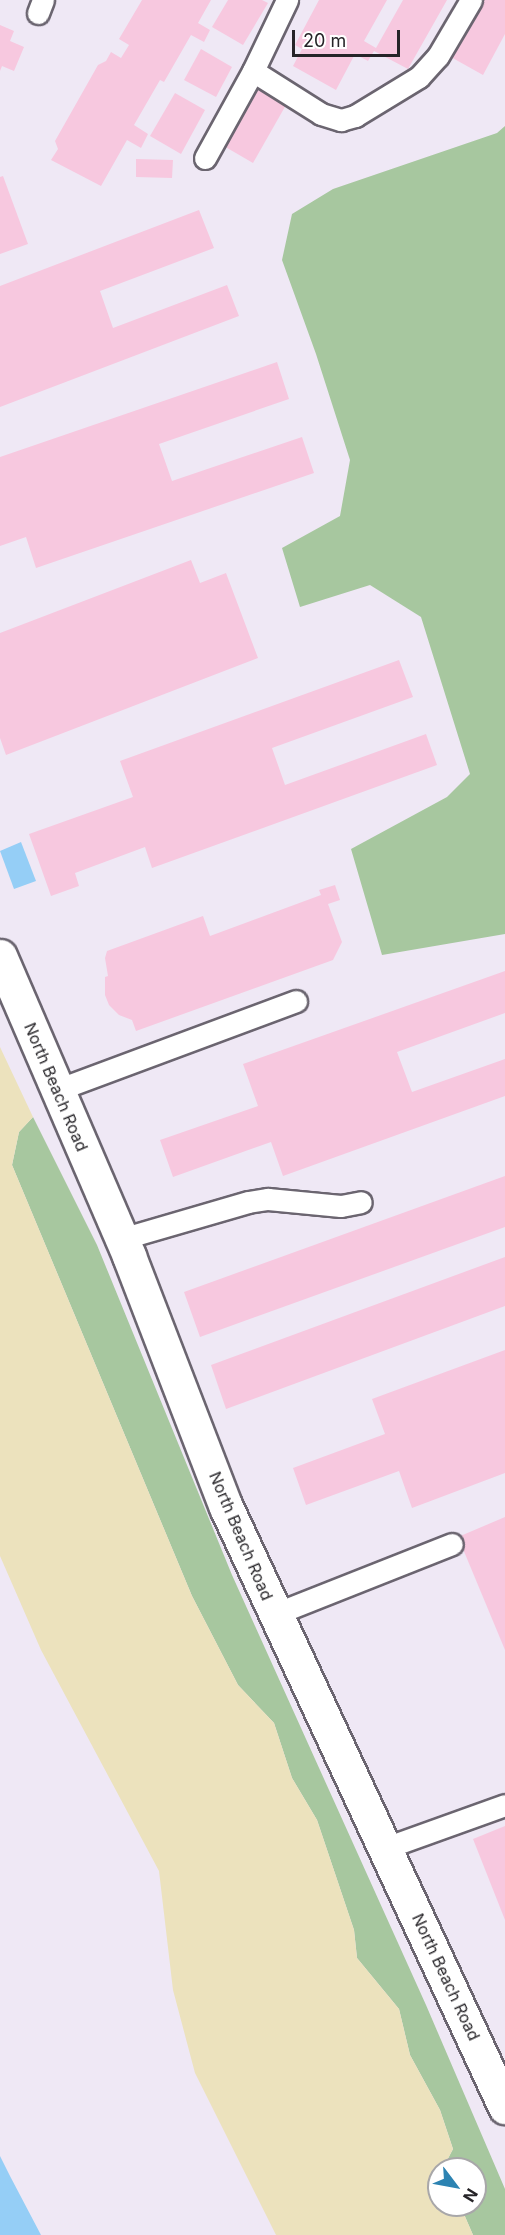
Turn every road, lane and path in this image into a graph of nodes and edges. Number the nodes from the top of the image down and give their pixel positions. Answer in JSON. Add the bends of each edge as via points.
{"nodes":[{"id":1,"x":287,"y":0,"type":"edge"},
{"id":2,"x":471,"y":0,"type":"edge"},
{"id":3,"x":252,"y":71,"type":"junction"},
{"id":4,"x":205,"y":158,"type":"dead end"},
{"id":5,"x":0,"y":956,"type":"edge"},
{"id":6,"x":296,"y":1001,"type":"dead end"},
{"id":7,"x":57,"y":1090,"type":"junction"},
{"id":8,"x":361,"y":1202,"type":"dead end"},
{"id":9,"x":121,"y":1239,"type":"junction"},
{"id":10,"x":452,"y":1544,"type":"dead end"},
{"id":11,"x":275,"y":1614,"type":"junction"},
{"id":12,"x":505,"y":1805,"type":"edge"},
{"id":13,"x":385,"y":1848,"type":"junction"},
{"id":14,"x":497,"y":2067,"type":"edge"},
{"id":15,"x":505,"y":2107,"type":"edge"}],
"edges":[{"from":1,"to":3,"type":"lane"},
{"from":2,"to":3,"type":"lane","via":[[438,56],[419,77],[355,116],[341,120],[321,114]]},
{"from":3,"to":4,"type":"lane"},
{"from":5,"to":7,"type":"street","name":"North Beach Road"},
{"from":6,"to":7,"type":"lane"},
{"from":7,"to":9,"type":"street","name":"North Beach Road"},
{"from":8,"to":9,"type":"lane","via":[[341,1206],[268,1198]]},
{"from":9,"to":11,"type":"street","name":"North Beach Road","via":[[226,1508]]},
{"from":10,"to":11,"type":"lane"},
{"from":11,"to":13,"type":"street","name":"North Beach Road"},
{"from":12,"to":13,"type":"lane"},
{"from":13,"to":14,"type":"street","name":"North Beach Road"},
{"from":14,"to":15,"type":"street","name":"North Beach Road"}]}
